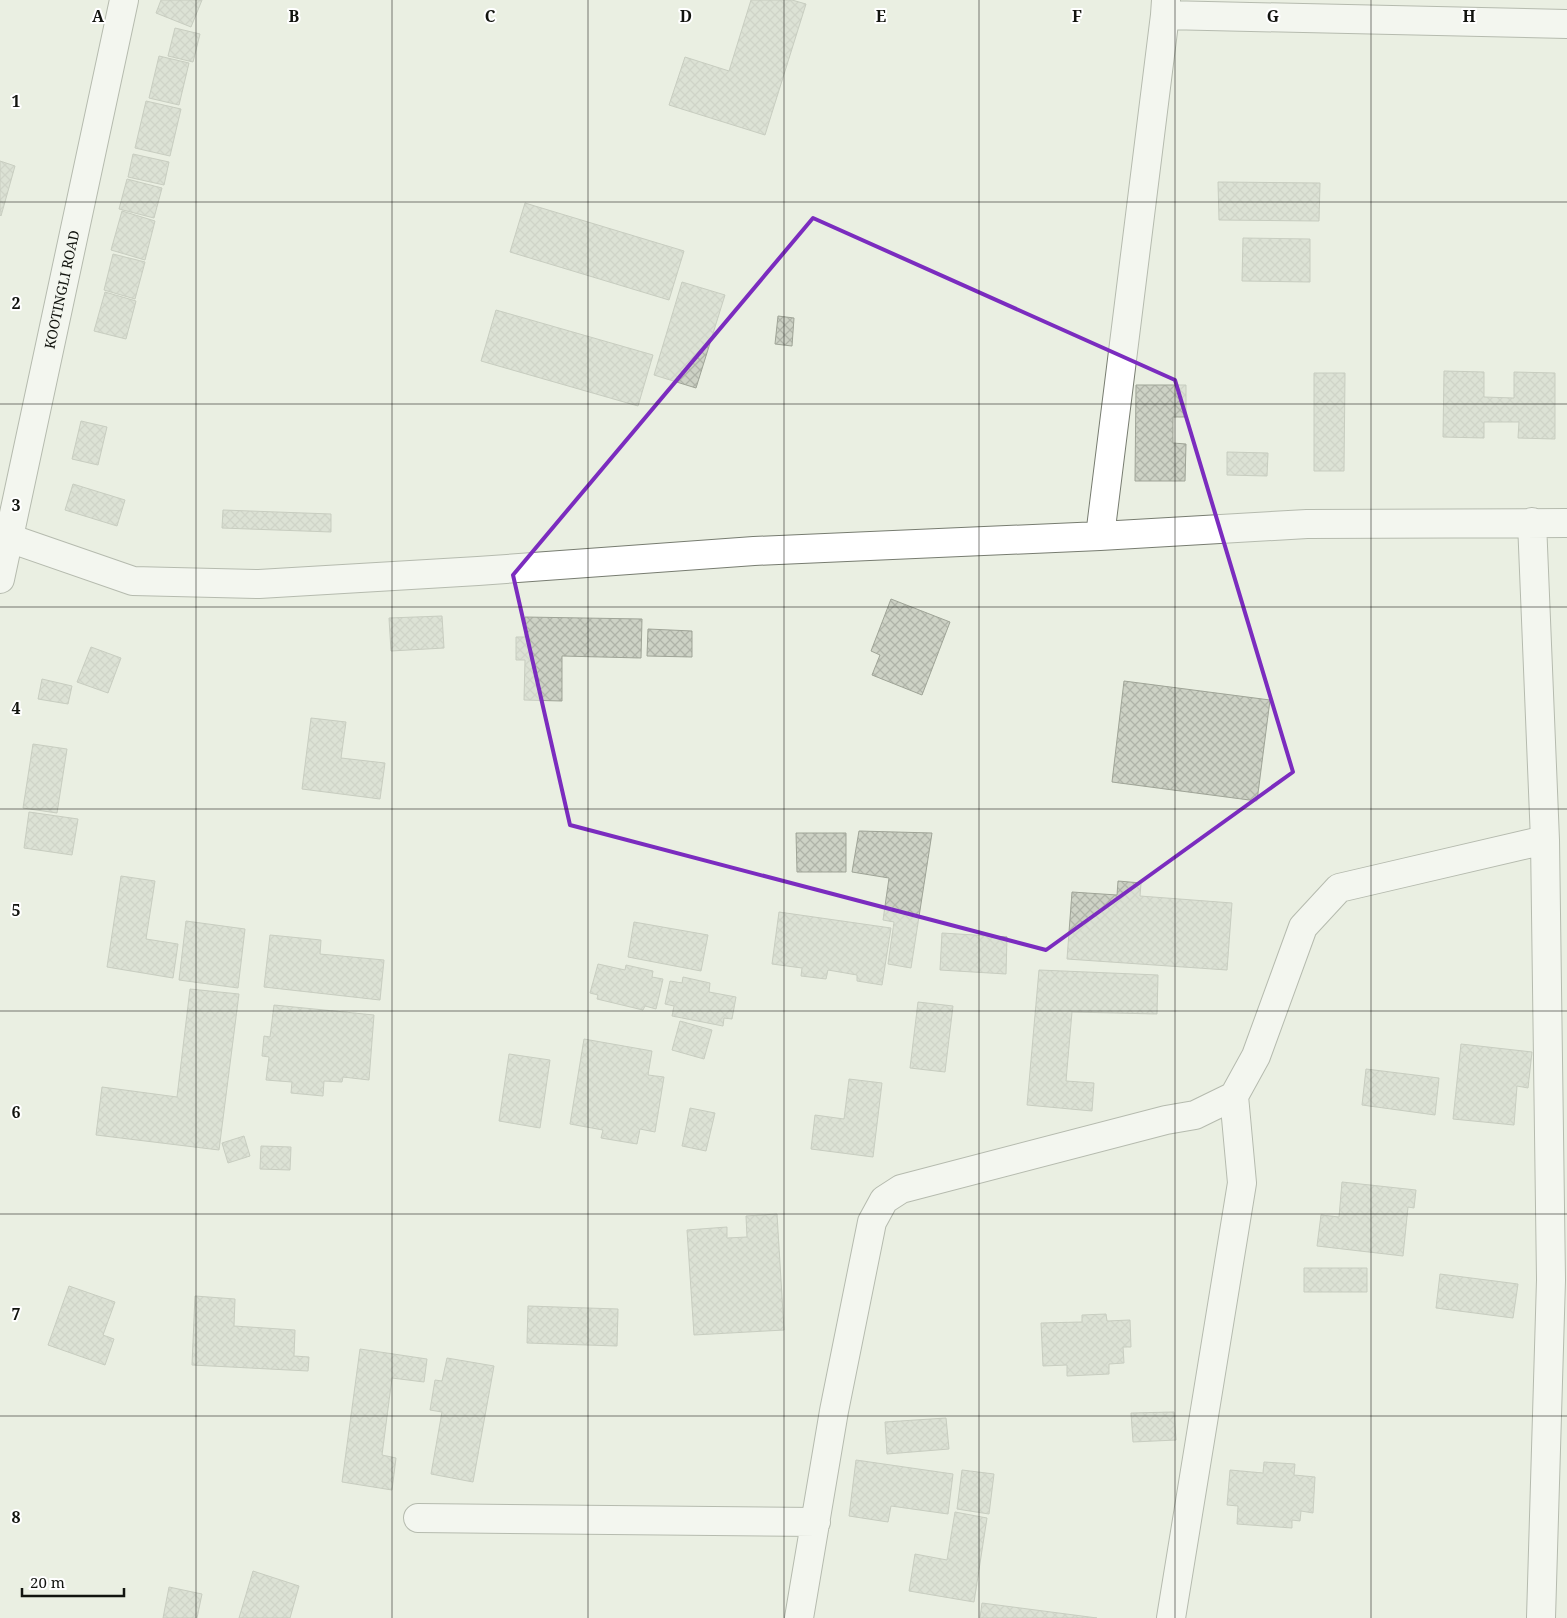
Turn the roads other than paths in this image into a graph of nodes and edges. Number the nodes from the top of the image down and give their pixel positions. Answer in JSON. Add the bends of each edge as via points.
{"nodes":[{"id":1,"x":124,"y":0,"type":"edge"},
{"id":2,"x":1165,"y":7,"type":"edge"},
{"id":3,"x":1567,"y":24,"type":"edge"},
{"id":4,"x":1532,"y":522,"type":"junction"},
{"id":5,"x":1567,"y":523,"type":"edge"},
{"id":6,"x":1100,"y":536,"type":"junction"},
{"id":7,"x":5,"y":537,"type":"edge"},
{"id":8,"x":0,"y":579,"type":"edge"},
{"id":9,"x":1545,"y":840,"type":"junction"},
{"id":10,"x":1234,"y":1096,"type":"junction"},
{"id":11,"x":418,"y":1518,"type":"dead end"},
{"id":12,"x":816,"y":1522,"type":"junction"},
{"id":13,"x":799,"y":1618,"type":"edge"},
{"id":14,"x":1171,"y":1618,"type":"edge"},
{"id":15,"x":1541,"y":1618,"type":"edge"}],
"edges":[{"from":1,"to":7,"type":"street","name":"KOOTINGLI ROAD"},
{"from":2,"to":3,"type":"street"},
{"from":2,"to":6,"type":"street"},
{"from":4,"to":5,"type":"street"},
{"from":4,"to":6,"type":"street","via":[[1307,524]]},
{"from":4,"to":9,"type":"street"},
{"from":6,"to":7,"type":"street","via":[[754,551],[259,584],[133,581]]},
{"from":7,"to":8,"type":"street","name":"KOOTINGLI ROAD"},
{"from":9,"to":10,"type":"street","via":[[1339,888],[1303,927],[1256,1056]]},
{"from":9,"to":15,"type":"street","via":[[1550,1280]]},
{"from":10,"to":12,"type":"street","via":[[1195,1115],[900,1189],[884,1200],[872,1222],[834,1411]]},
{"from":10,"to":14,"type":"street","via":[[1242,1183]]},
{"from":11,"to":12,"type":"street"},
{"from":12,"to":13,"type":"street"}]}
